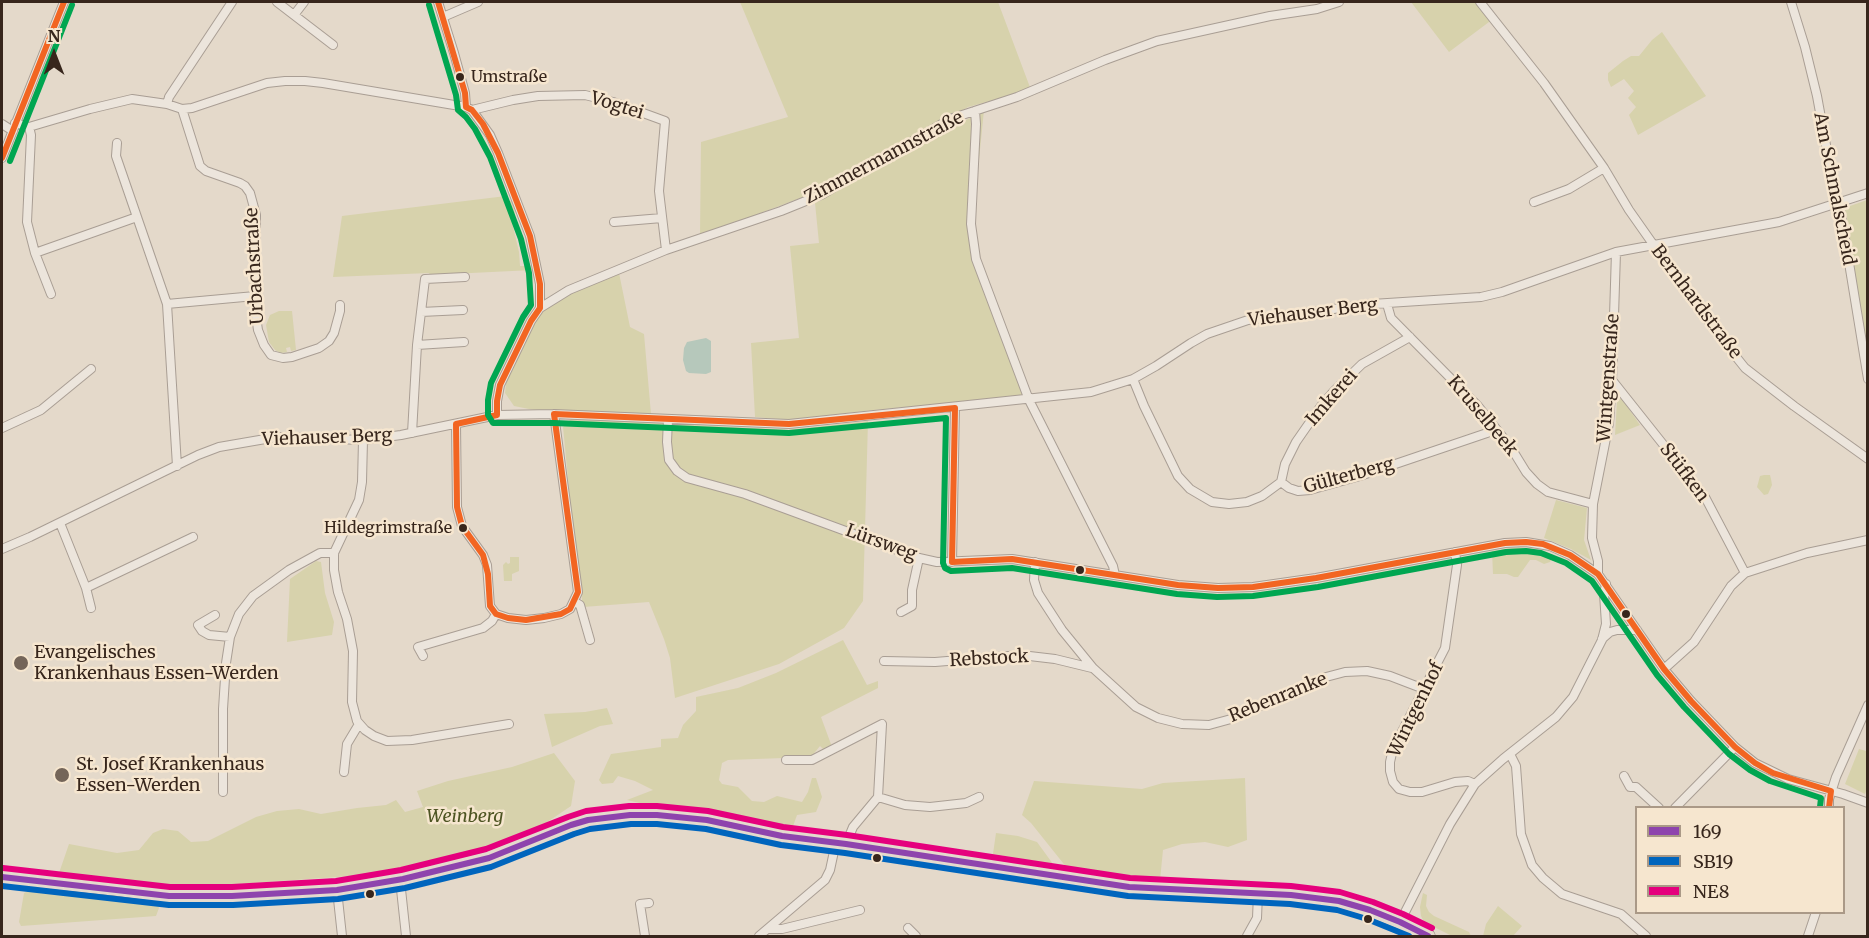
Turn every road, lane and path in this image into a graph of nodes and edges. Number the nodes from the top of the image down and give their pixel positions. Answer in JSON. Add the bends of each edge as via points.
{"nodes":[{"id":1,"x":64,"y":2,"type":"edge"},
{"id":2,"x":232,"y":2,"type":"edge"},
{"id":3,"x":277,"y":2,"type":"edge"},
{"id":4,"x":304,"y":2,"type":"edge"},
{"id":5,"x":438,"y":2,"type":"edge"},
{"id":6,"x":477,"y":2,"type":"edge"},
{"id":7,"x":1339,"y":2,"type":"edge"},
{"id":8,"x":1480,"y":2,"type":"edge"},
{"id":9,"x":1791,"y":2,"type":"edge"},
{"id":10,"x":294,"y":15,"type":"junction"},
{"id":11,"x":443,"y":17,"type":"junction"},
{"id":12,"x":333,"y":45,"type":"dead end"},
{"id":13,"x":167,"y":104,"type":"junction"},
{"id":14,"x":182,"y":108,"type":"junction"},
{"id":15,"x":469,"y":108,"type":"junction"},
{"id":16,"x":975,"y":111,"type":"junction"},
{"id":17,"x":2,"y":124,"type":"edge"},
{"id":18,"x":14,"y":127,"type":"junction"},
{"id":19,"x":29,"y":127,"type":"junction"},
{"id":20,"x":117,"y":142,"type":"dead end"},
{"id":21,"x":2,"y":158,"type":"edge"},
{"id":22,"x":1604,"y":168,"type":"junction"},
{"id":23,"x":1868,"y":193,"type":"edge"},
{"id":24,"x":1534,"y":202,"type":"dead end"},
{"id":25,"x":1838,"y":203,"type":"junction"},
{"id":26,"x":137,"y":217,"type":"junction"},
{"id":27,"x":662,"y":218,"type":"junction"},
{"id":28,"x":614,"y":222,"type":"dead end"},
{"id":29,"x":1654,"y":244,"type":"junction"},
{"id":30,"x":666,"y":250,"type":"junction"},
{"id":31,"x":1616,"y":252,"type":"junction"},
{"id":32,"x":35,"y":253,"type":"junction"},
{"id":33,"x":465,"y":277,"type":"dead end"},
{"id":34,"x":51,"y":294,"type":"dead end"},
{"id":35,"x":255,"y":296,"type":"junction"},
{"id":36,"x":167,"y":304,"type":"junction"},
{"id":37,"x":1387,"y":304,"type":"junction"},
{"id":38,"x":340,"y":305,"type":"dead end"},
{"id":39,"x":540,"y":308,"type":"junction"},
{"id":40,"x":463,"y":310,"type":"dead end"},
{"id":41,"x":421,"y":312,"type":"junction"},
{"id":42,"x":1410,"y":337,"type":"junction"},
{"id":43,"x":464,"y":342,"type":"dead end"},
{"id":44,"x":417,"y":345,"type":"junction"},
{"id":45,"x":92,"y":369,"type":"dead end"},
{"id":46,"x":1133,"y":379,"type":"junction"},
{"id":47,"x":1868,"y":379,"type":"edge"},
{"id":48,"x":1612,"y":380,"type":"junction"},
{"id":49,"x":1029,"y":400,"type":"junction"},
{"id":50,"x":955,"y":408,"type":"junction"},
{"id":51,"x":554,"y":414,"type":"junction"},
{"id":52,"x":497,"y":415,"type":"junction"},
{"id":53,"x":668,"y":419,"type":"junction"},
{"id":54,"x":456,"y":424,"type":"junction"},
{"id":55,"x":2,"y":428,"type":"edge"},
{"id":56,"x":1495,"y":428,"type":"junction"},
{"id":57,"x":412,"y":433,"type":"junction"},
{"id":58,"x":363,"y":440,"type":"junction"},
{"id":59,"x":1868,"y":459,"type":"edge"},
{"id":60,"x":177,"y":466,"type":"junction"},
{"id":61,"x":1281,"y":482,"type":"junction"},
{"id":62,"x":1593,"y":504,"type":"junction"},
{"id":63,"x":60,"y":523,"type":"junction"},
{"id":64,"x":193,"y":537,"type":"dead end"},
{"id":65,"x":1868,"y":540,"type":"edge"},
{"id":66,"x":2,"y":549,"type":"edge"},
{"id":67,"x":1455,"y":552,"type":"junction"},
{"id":68,"x":334,"y":553,"type":"junction"},
{"id":69,"x":919,"y":558,"type":"junction"},
{"id":70,"x":952,"y":562,"type":"junction"},
{"id":71,"x":1035,"y":562,"type":"junction"},
{"id":72,"x":1745,"y":573,"type":"junction"},
{"id":73,"x":1598,"y":574,"type":"junction"},
{"id":74,"x":1115,"y":576,"type":"junction"},
{"id":75,"x":1606,"y":584,"type":"junction"},
{"id":76,"x":86,"y":588,"type":"junction"},
{"id":77,"x":575,"y":602,"type":"junction"},
{"id":78,"x":91,"y":608,"type":"dead end"},
{"id":79,"x":901,"y":612,"type":"dead end"},
{"id":80,"x":496,"y":614,"type":"junction"},
{"id":81,"x":215,"y":615,"type":"dead end"},
{"id":82,"x":1637,"y":630,"type":"junction"},
{"id":83,"x":230,"y":637,"type":"junction"},
{"id":84,"x":590,"y":640,"type":"dead end"},
{"id":85,"x":1602,"y":640,"type":"junction"},
{"id":86,"x":423,"y":656,"type":"dead end"},
{"id":87,"x":884,"y":661,"type":"dead end"},
{"id":88,"x":1093,"y":668,"type":"junction"},
{"id":89,"x":1664,"y":669,"type":"junction"},
{"id":90,"x":1424,"y":689,"type":"junction"},
{"id":91,"x":1868,"y":705,"type":"edge"},
{"id":92,"x":359,"y":724,"type":"junction"},
{"id":93,"x":509,"y":724,"type":"dead end"},
{"id":94,"x":1735,"y":747,"type":"junction"},
{"id":95,"x":1510,"y":754,"type":"junction"},
{"id":96,"x":786,"y":760,"type":"dead end"},
{"id":97,"x":344,"y":772,"type":"dead end"},
{"id":98,"x":1624,"y":776,"type":"dead end"},
{"id":99,"x":1475,"y":784,"type":"junction"},
{"id":100,"x":1831,"y":791,"type":"junction"},
{"id":101,"x":223,"y":792,"type":"dead end"},
{"id":102,"x":878,"y":797,"type":"junction"},
{"id":103,"x":979,"y":797,"type":"dead end"},
{"id":104,"x":1868,"y":803,"type":"edge"},
{"id":105,"x":1658,"y":806,"type":"edge"},
{"id":106,"x":1676,"y":806,"type":"edge"},
{"id":107,"x":1829,"y":806,"type":"edge"},
{"id":108,"x":841,"y":843,"type":"junction"},
{"id":109,"x":2,"y":877,"type":"edge"},
{"id":110,"x":400,"y":880,"type":"junction"},
{"id":111,"x":337,"y":891,"type":"junction"},
{"id":112,"x":1258,"y":894,"type":"junction"},
{"id":113,"x":649,"y":903,"type":"dead end"},
{"id":114,"x":860,"y":910,"type":"dead end"},
{"id":115,"x":1815,"y":914,"type":"edge"},
{"id":116,"x":1400,"y":922,"type":"junction"},
{"id":117,"x":908,"y":928,"type":"dead end"},
{"id":118,"x":770,"y":929,"type":"junction"},
{"id":119,"x":342,"y":936,"type":"edge"},
{"id":120,"x":406,"y":936,"type":"edge"},
{"id":121,"x":645,"y":936,"type":"edge"},
{"id":122,"x":759,"y":936,"type":"edge"},
{"id":123,"x":916,"y":936,"type":"edge"},
{"id":124,"x":1247,"y":936,"type":"edge"},
{"id":125,"x":1428,"y":936,"type":"edge"},
{"id":126,"x":1646,"y":936,"type":"edge"},
{"id":127,"x":1808,"y":936,"type":"edge"}],
"edges":[{"from":1,"to":18,"type":"street"},
{"from":2,"to":13,"type":"street"},
{"from":3,"to":10,"type":"street"},
{"from":4,"to":10,"type":"street"},
{"from":5,"to":11,"type":"street"},
{"from":6,"to":11,"type":"street"},
{"from":7,"to":16,"type":"street","name":"Zimmermannstraße","via":[[1157,42]]},
{"from":8,"to":22,"type":"street","name":"Bernhardstraße","via":[[1544,82]]},
{"from":9,"to":25,"type":"street","name":"Am Schmalscheid","via":[[1814,80]]},
{"from":10,"to":12,"type":"street"},
{"from":11,"to":15,"type":"street"},
{"from":13,"to":14,"type":"street"},
{"from":13,"to":19,"type":"street","via":[[132,99]]},
{"from":14,"to":15,"type":"street","via":[[285,81]]},
{"from":14,"to":35,"type":"street","name":"Urbachstraße","via":[[200,166],[240,183],[250,194],[256,215]]},
{"from":15,"to":27,"type":"street","name":"Vogtei","via":[[538,96],[585,95],[665,121],[659,191]]},
{"from":15,"to":39,"type":"street","via":[[490,135],[530,236]]},
{"from":16,"to":30,"type":"street","name":"Zimmermannstraße","via":[[940,124],[823,194]]},
{"from":16,"to":49,"type":"street","via":[[973,244]]},
{"from":17,"to":18,"type":"street"},
{"from":18,"to":19,"type":"street"},
{"from":18,"to":21,"type":"street"},
{"from":19,"to":32,"type":"street","via":[[27,222]]},
{"from":20,"to":26,"type":"street","via":[[116,156]]},
{"from":22,"to":24,"type":"street","via":[[1569,189]]},
{"from":22,"to":29,"type":"street","name":"Bernhardstraße"},
{"from":23,"to":25,"type":"street","name":"Viehauser Berg"},
{"from":25,"to":29,"type":"street","name":"Viehauser Berg","via":[[1779,222]]},
{"from":25,"to":47,"type":"street","name":"Am Schmalscheid"},
{"from":26,"to":32,"type":"street"},
{"from":26,"to":36,"type":"street"},
{"from":27,"to":28,"type":"street"},
{"from":27,"to":30,"type":"street","name":"Vogtei"},
{"from":29,"to":31,"type":"street","name":"Viehauser Berg"},
{"from":29,"to":59,"type":"street","name":"Bernhardstraße","via":[[1746,368]]},
{"from":30,"to":39,"type":"street","name":"Zimmermannstraße","via":[[569,290]]},
{"from":31,"to":37,"type":"street","name":"Viehauser Berg","via":[[1480,297]]},
{"from":31,"to":48,"type":"street","name":"Wintgenstraße"},
{"from":32,"to":34,"type":"street"},
{"from":33,"to":41,"type":"street","via":[[424,279]]},
{"from":35,"to":36,"type":"street"},
{"from":35,"to":38,"type":"street","name":"Urbachstraße","via":[[258,330],[264,345],[271,355],[283,358],[319,348],[328,341],[334,333]]},
{"from":36,"to":60,"type":"street"},
{"from":37,"to":42,"type":"street","name":"Kruselbeek","via":[[1390,318]]},
{"from":37,"to":46,"type":"street","name":"Viehauser Berg","via":[[1248,320],[1208,334]]},
{"from":39,"to":52,"type":"street","via":[[501,385]]},
{"from":40,"to":41,"type":"street"},
{"from":41,"to":44,"type":"street"},
{"from":42,"to":56,"type":"street","name":"Kruselbeek"},
{"from":42,"to":61,"type":"street","name":"Imkerei","via":[[1362,364],[1334,391],[1296,442]]},
{"from":43,"to":44,"type":"street"},
{"from":44,"to":57,"type":"street"},
{"from":45,"to":55,"type":"street","via":[[41,410]]},
{"from":46,"to":49,"type":"street","name":"Viehauser Berg","via":[[1091,392]]},
{"from":46,"to":61,"type":"street","name":"Gülterberg","via":[[1170,459],[1190,489],[1212,502],[1229,504],[1262,496]]},
{"from":48,"to":62,"type":"street","name":"Wintgenstraße","via":[[1609,423]]},
{"from":48,"to":72,"type":"street","name":"Stüfken","via":[[1705,498]]},
{"from":49,"to":50,"type":"street","name":"Viehauser Berg"},
{"from":49,"to":74,"type":"street"},
{"from":50,"to":53,"type":"street","name":"Viehauser Berg","via":[[789,424]]},
{"from":50,"to":70,"type":"street"},
{"from":51,"to":52,"type":"street","name":"Viehauser Berg"},
{"from":51,"to":53,"type":"street","name":"Viehauser Berg"},
{"from":51,"to":77,"type":"street","via":[[578,592]]},
{"from":52,"to":54,"type":"street","name":"Viehauser Berg"},
{"from":53,"to":69,"type":"street","name":"Lürsweg","via":[[669,460],[687,478],[745,494]]},
{"from":54,"to":57,"type":"street","name":"Viehauser Berg"},
{"from":54,"to":80,"type":"street","via":[[457,507],[462,526],[483,555],[490,606]]},
{"from":56,"to":61,"type":"street","name":"Gülterberg","via":[[1310,490],[1298,491]]},
{"from":56,"to":62,"type":"street","name":"Kruselbeek","via":[[1537,484],[1548,492]]},
{"from":57,"to":58,"type":"street","name":"Viehauser Berg"},
{"from":58,"to":60,"type":"street","name":"Viehauser Berg","via":[[277,437],[219,447]]},
{"from":58,"to":68,"type":"street","via":[[359,500]]},
{"from":60,"to":63,"type":"street","name":"Viehauser Berg"},
{"from":62,"to":73,"type":"street","name":"Wintgenstraße","via":[[1592,538]]},
{"from":63,"to":66,"type":"street","name":"Viehauser Berg"},
{"from":63,"to":76,"type":"street"},
{"from":64,"to":76,"type":"street"},
{"from":65,"to":72,"type":"street","via":[[1807,553]]},
{"from":67,"to":73,"type":"street","name":"Lürsweg","via":[[1505,543],[1543,544]]},
{"from":67,"to":74,"type":"street","name":"Lürsweg","via":[[1253,587],[1178,585]]},
{"from":67,"to":90,"type":"street","name":"Wintgenhof","via":[[1457,565],[1448,636]]},
{"from":68,"to":83,"type":"street","via":[[320,553],[253,596]]},
{"from":68,"to":92,"type":"street","via":[[338,592],[353,651],[352,702]]},
{"from":69,"to":70,"type":"street","name":"Lürsweg"},
{"from":69,"to":79,"type":"street","via":[[912,606]]},
{"from":70,"to":71,"type":"street","name":"Lürsweg"},
{"from":71,"to":74,"type":"street","name":"Lürsweg"},
{"from":71,"to":88,"type":"street","name":"Rebenranke","via":[[1038,593]]},
{"from":72,"to":89,"type":"street","via":[[1731,586],[1694,642]]},
{"from":73,"to":75,"type":"street","name":"Lürsweg"},
{"from":75,"to":82,"type":"street","name":"Lürsweg"},
{"from":75,"to":85,"type":"street"},
{"from":76,"to":78,"type":"street"},
{"from":77,"to":80,"type":"street","via":[[561,614],[544,618],[526,620]]},
{"from":77,"to":84,"type":"street","via":[[580,605]]},
{"from":80,"to":86,"type":"street","via":[[483,628],[418,647]]},
{"from":81,"to":83,"type":"street","via":[[198,625],[202,631]]},
{"from":82,"to":85,"type":"street","via":[[1617,630]]},
{"from":82,"to":89,"type":"street","name":"Lürsweg"},
{"from":83,"to":101,"type":"street","via":[[223,709]]},
{"from":85,"to":95,"type":"street","via":[[1573,697],[1556,717]]},
{"from":87,"to":88,"type":"street","name":"Rebstock","via":[[935,662],[1021,655]]},
{"from":88,"to":90,"type":"street","name":"Rebenranke","via":[[1136,707],[1182,724],[1231,719],[1345,672],[1382,674]]},
{"from":89,"to":94,"type":"street","name":"Lürsweg"},
{"from":90,"to":99,"type":"street","name":"Wintgenhof","via":[[1393,749],[1393,782],[1410,792],[1455,782]]},
{"from":91,"to":100,"type":"street"},
{"from":92,"to":93,"type":"street","via":[[387,741]]},
{"from":92,"to":97,"type":"street","via":[[347,744]]},
{"from":94,"to":100,"type":"street","name":"Lürsweg","via":[[1773,773]]},
{"from":94,"to":106,"type":"street"},
{"from":95,"to":99,"type":"street"},
{"from":95,"to":126,"type":"street","via":[[1516,766],[1521,834],[1532,865],[1563,894],[1621,914]]},
{"from":96,"to":102,"type":"street","via":[[812,760],[882,724]]},
{"from":98,"to":105,"type":"street","via":[[1630,786]]},
{"from":99,"to":116,"type":"street"},
{"from":100,"to":104,"type":"street","name":"Lürsweg"},
{"from":100,"to":107,"type":"street"},
{"from":102,"to":103,"type":"street","via":[[930,807],[966,803]]},
{"from":102,"to":108,"type":"street"},
{"from":108,"to":110,"type":"main road","via":[[686,818],[607,817],[571,825],[489,858]]},
{"from":108,"to":112,"type":"main road","via":[[1125,886]]},
{"from":108,"to":118,"type":"street","via":[[825,880]]},
{"from":109,"to":111,"type":"main road","via":[[169,896]]},
{"from":110,"to":111,"type":"main road"},
{"from":110,"to":120,"type":"street"},
{"from":111,"to":119,"type":"street"},
{"from":112,"to":116,"type":"main road","via":[[1339,901]]},
{"from":112,"to":124,"type":"street","via":[[1257,918]]},
{"from":113,"to":121,"type":"street","via":[[640,904]]},
{"from":114,"to":118,"type":"street"},
{"from":115,"to":127,"type":"street"},
{"from":116,"to":125,"type":"main road"},
{"from":117,"to":123,"type":"street"},
{"from":118,"to":122,"type":"street"}]}
